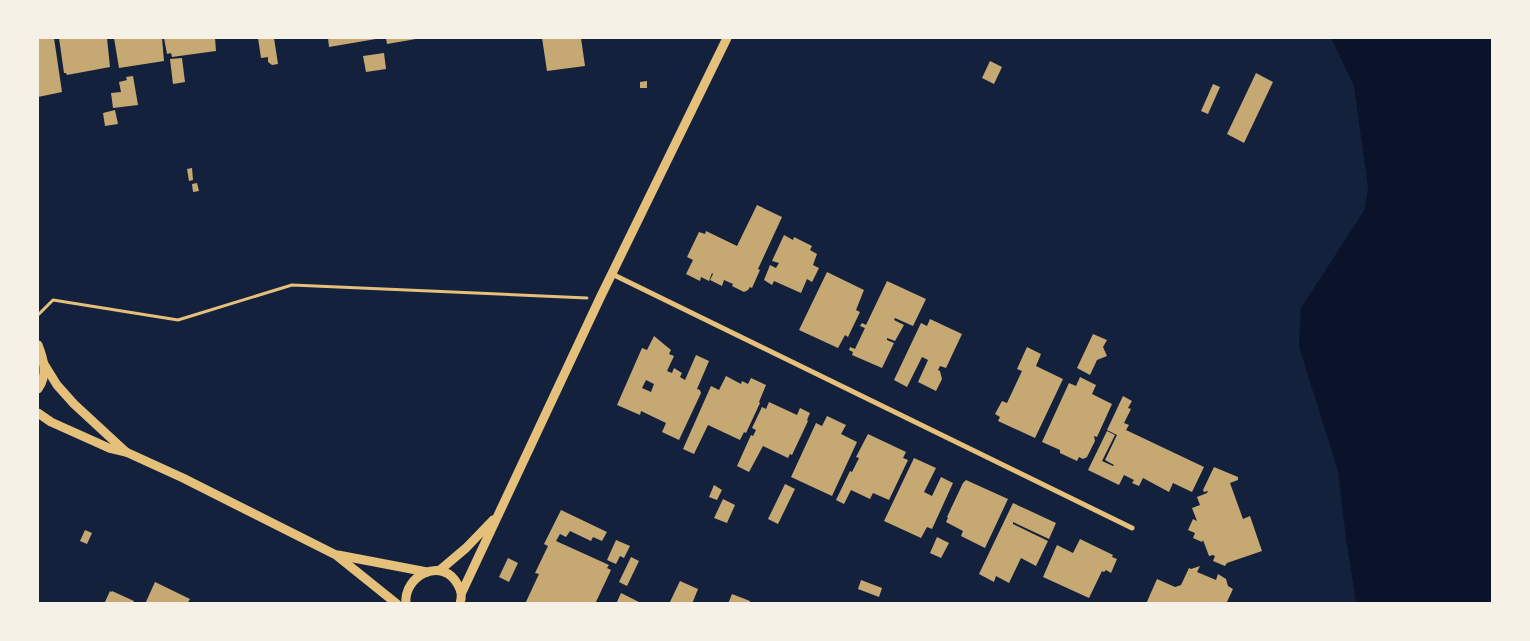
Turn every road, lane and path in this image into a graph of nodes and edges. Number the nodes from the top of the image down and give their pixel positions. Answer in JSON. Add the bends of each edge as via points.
{"nodes":[{"id":1,"x":727,"y":38,"type":"edge"},
{"id":2,"x":612,"y":274,"type":"junction"},
{"id":3,"x":600,"y":298,"type":"junction"},
{"id":4,"x":38,"y":315,"type":"edge"},
{"id":5,"x":38,"y":345,"type":"edge"},
{"id":6,"x":44,"y":364,"type":"junction"},
{"id":7,"x":38,"y":389,"type":"edge"},
{"id":8,"x":38,"y":413,"type":"edge"},
{"id":9,"x":126,"y":452,"type":"junction"},
{"id":10,"x":498,"y":515,"type":"junction"},
{"id":11,"x":1132,"y":528,"type":"dead end"},
{"id":12,"x":336,"y":555,"type":"junction"},
{"id":13,"x":440,"y":570,"type":"junction"},
{"id":14,"x":427,"y":572,"type":"junction"},
{"id":15,"x":462,"y":592,"type":"junction"},
{"id":16,"x":396,"y":604,"type":"edge"},
{"id":17,"x":406,"y":604,"type":"edge"},
{"id":18,"x":460,"y":604,"type":"edge"}],
"edges":[{"from":1,"to":2,"type":"street"},
{"from":2,"to":3,"type":"street"},
{"from":2,"to":11,"type":"street"},
{"from":3,"to":4,"type":"path","via":[[292,285],[178,320],[53,300]]},
{"from":3,"to":10,"type":"street"},
{"from":5,"to":6,"type":"street"},
{"from":6,"to":7,"type":"street"},
{"from":6,"to":9,"type":"street","via":[[74,404]]},
{"from":8,"to":9,"type":"street","via":[[109,448]]},
{"from":9,"to":12,"type":"street"},
{"from":10,"to":13,"type":"street"},
{"from":10,"to":15,"type":"street"},
{"from":12,"to":14,"type":"street"},
{"from":12,"to":16,"type":"street"},
{"from":13,"to":14,"type":"street"},
{"from":13,"to":15,"type":"street","via":[[456,581]]},
{"from":14,"to":17,"type":"street","via":[[410,585]]},
{"from":15,"to":18,"type":"street"}]}
